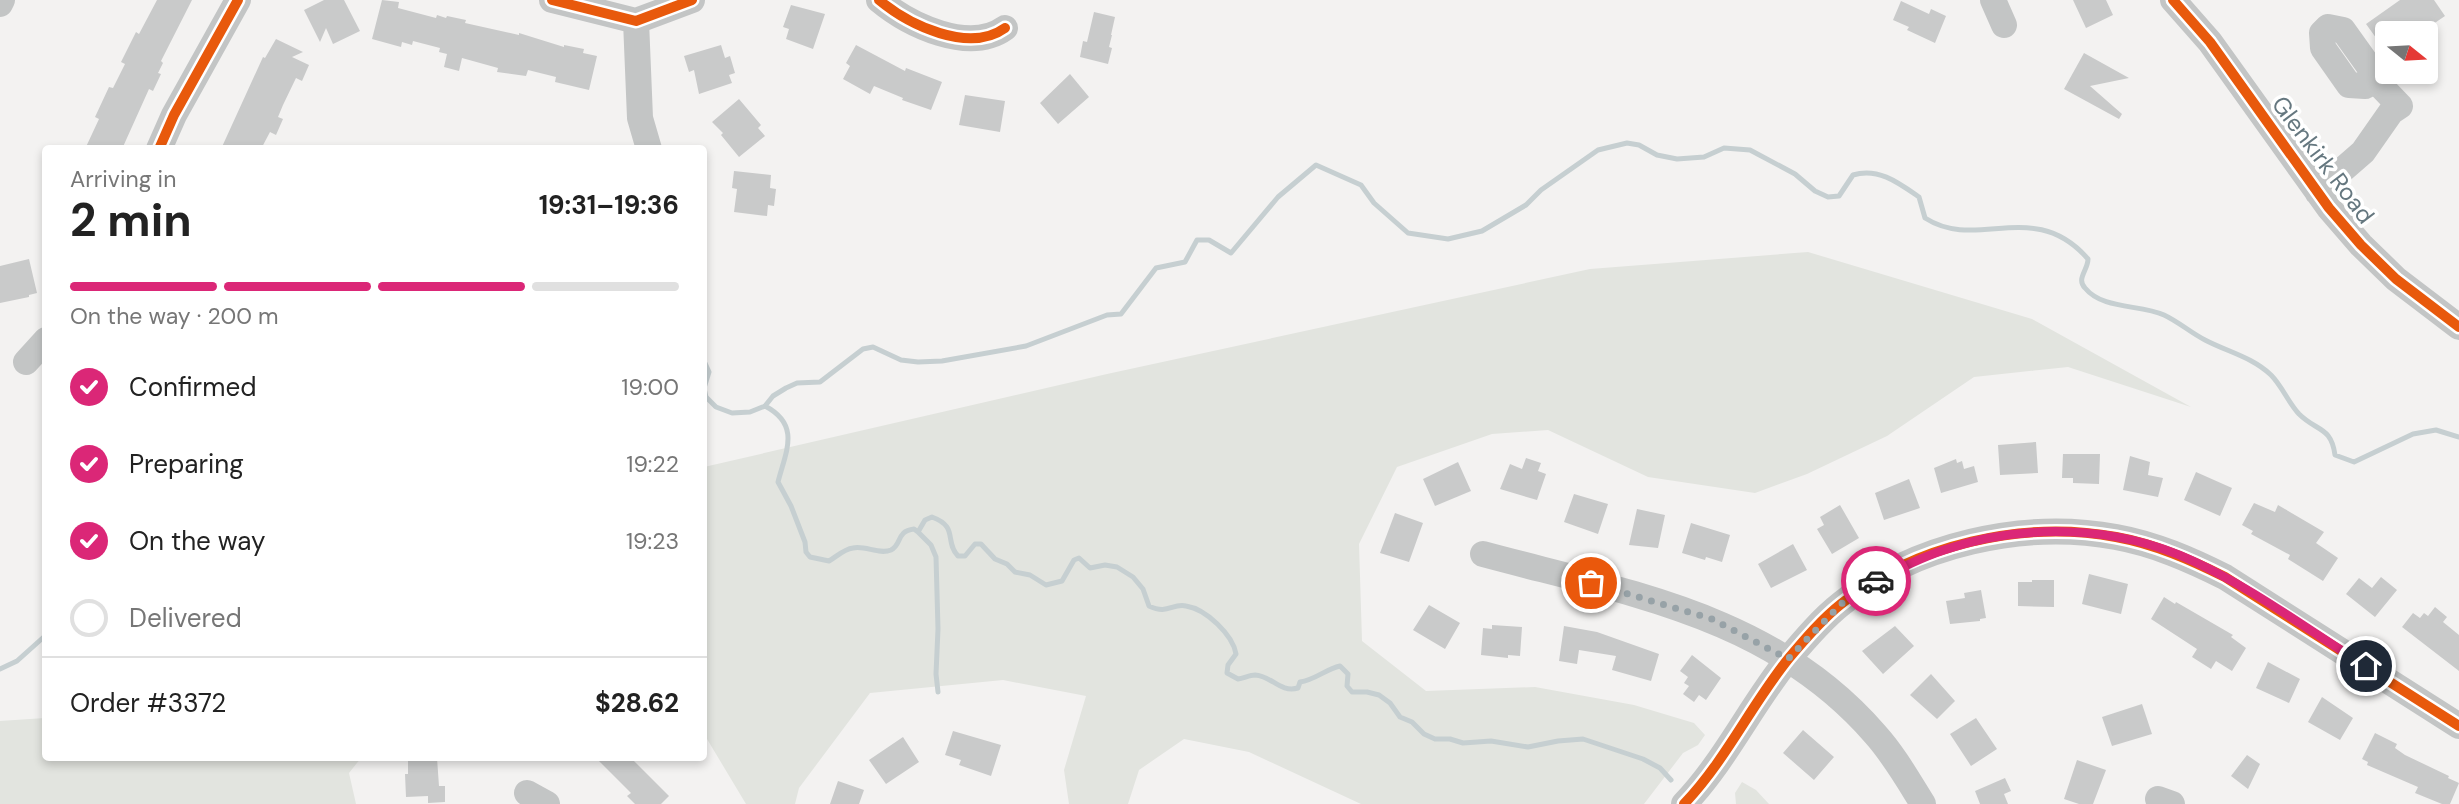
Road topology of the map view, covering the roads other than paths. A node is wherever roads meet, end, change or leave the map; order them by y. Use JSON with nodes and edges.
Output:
{"nodes":[{"id":1,"x":237,"y":0,"type":"edge"},
{"id":2,"x":552,"y":0,"type":"edge"},
{"id":3,"x":692,"y":0,"type":"edge"},
{"id":4,"x":879,"y":0,"type":"edge"},
{"id":5,"x":1993,"y":0,"type":"edge"},
{"id":6,"x":2173,"y":0,"type":"edge"},
{"id":7,"x":636,"y":21,"type":"junction"},
{"id":8,"x":2004,"y":25,"type":"dead end"},
{"id":9,"x":1005,"y":28,"type":"dead end"},
{"id":10,"x":2379,"y":84,"type":"edge"},
{"id":11,"x":161,"y":145,"type":"edge"},
{"id":12,"x":648,"y":145,"type":"edge"},
{"id":13,"x":2317,"y":192,"type":"junction"},
{"id":14,"x":2459,"y":327,"type":"edge"},
{"id":15,"x":42,"y":344,"type":"edge"},
{"id":16,"x":26,"y":362,"type":"dead end"},
{"id":17,"x":1483,"y":554,"type":"dead end"},
{"id":18,"x":1788,"y":659,"type":"junction"},
{"id":19,"x":2459,"y":726,"type":"edge"},
{"id":20,"x":1684,"y":804,"type":"edge"},
{"id":21,"x":1923,"y":804,"type":"edge"}],
"edges":[{"from":1,"to":11,"type":"street"},
{"from":2,"to":7,"type":"street"},
{"from":3,"to":7,"type":"street"},
{"from":4,"to":9,"type":"street"},
{"from":5,"to":8,"type":"street"},
{"from":6,"to":13,"type":"street","name":"Glenkirk Road"},
{"from":7,"to":12,"type":"street"},
{"from":10,"to":13,"type":"street"},
{"from":13,"to":14,"type":"street","name":"Glenkirk Road"},
{"from":15,"to":16,"type":"street"},
{"from":17,"to":18,"type":"street"},
{"from":18,"to":19,"type":"street"},
{"from":18,"to":20,"type":"street"},
{"from":18,"to":21,"type":"street"}]}
